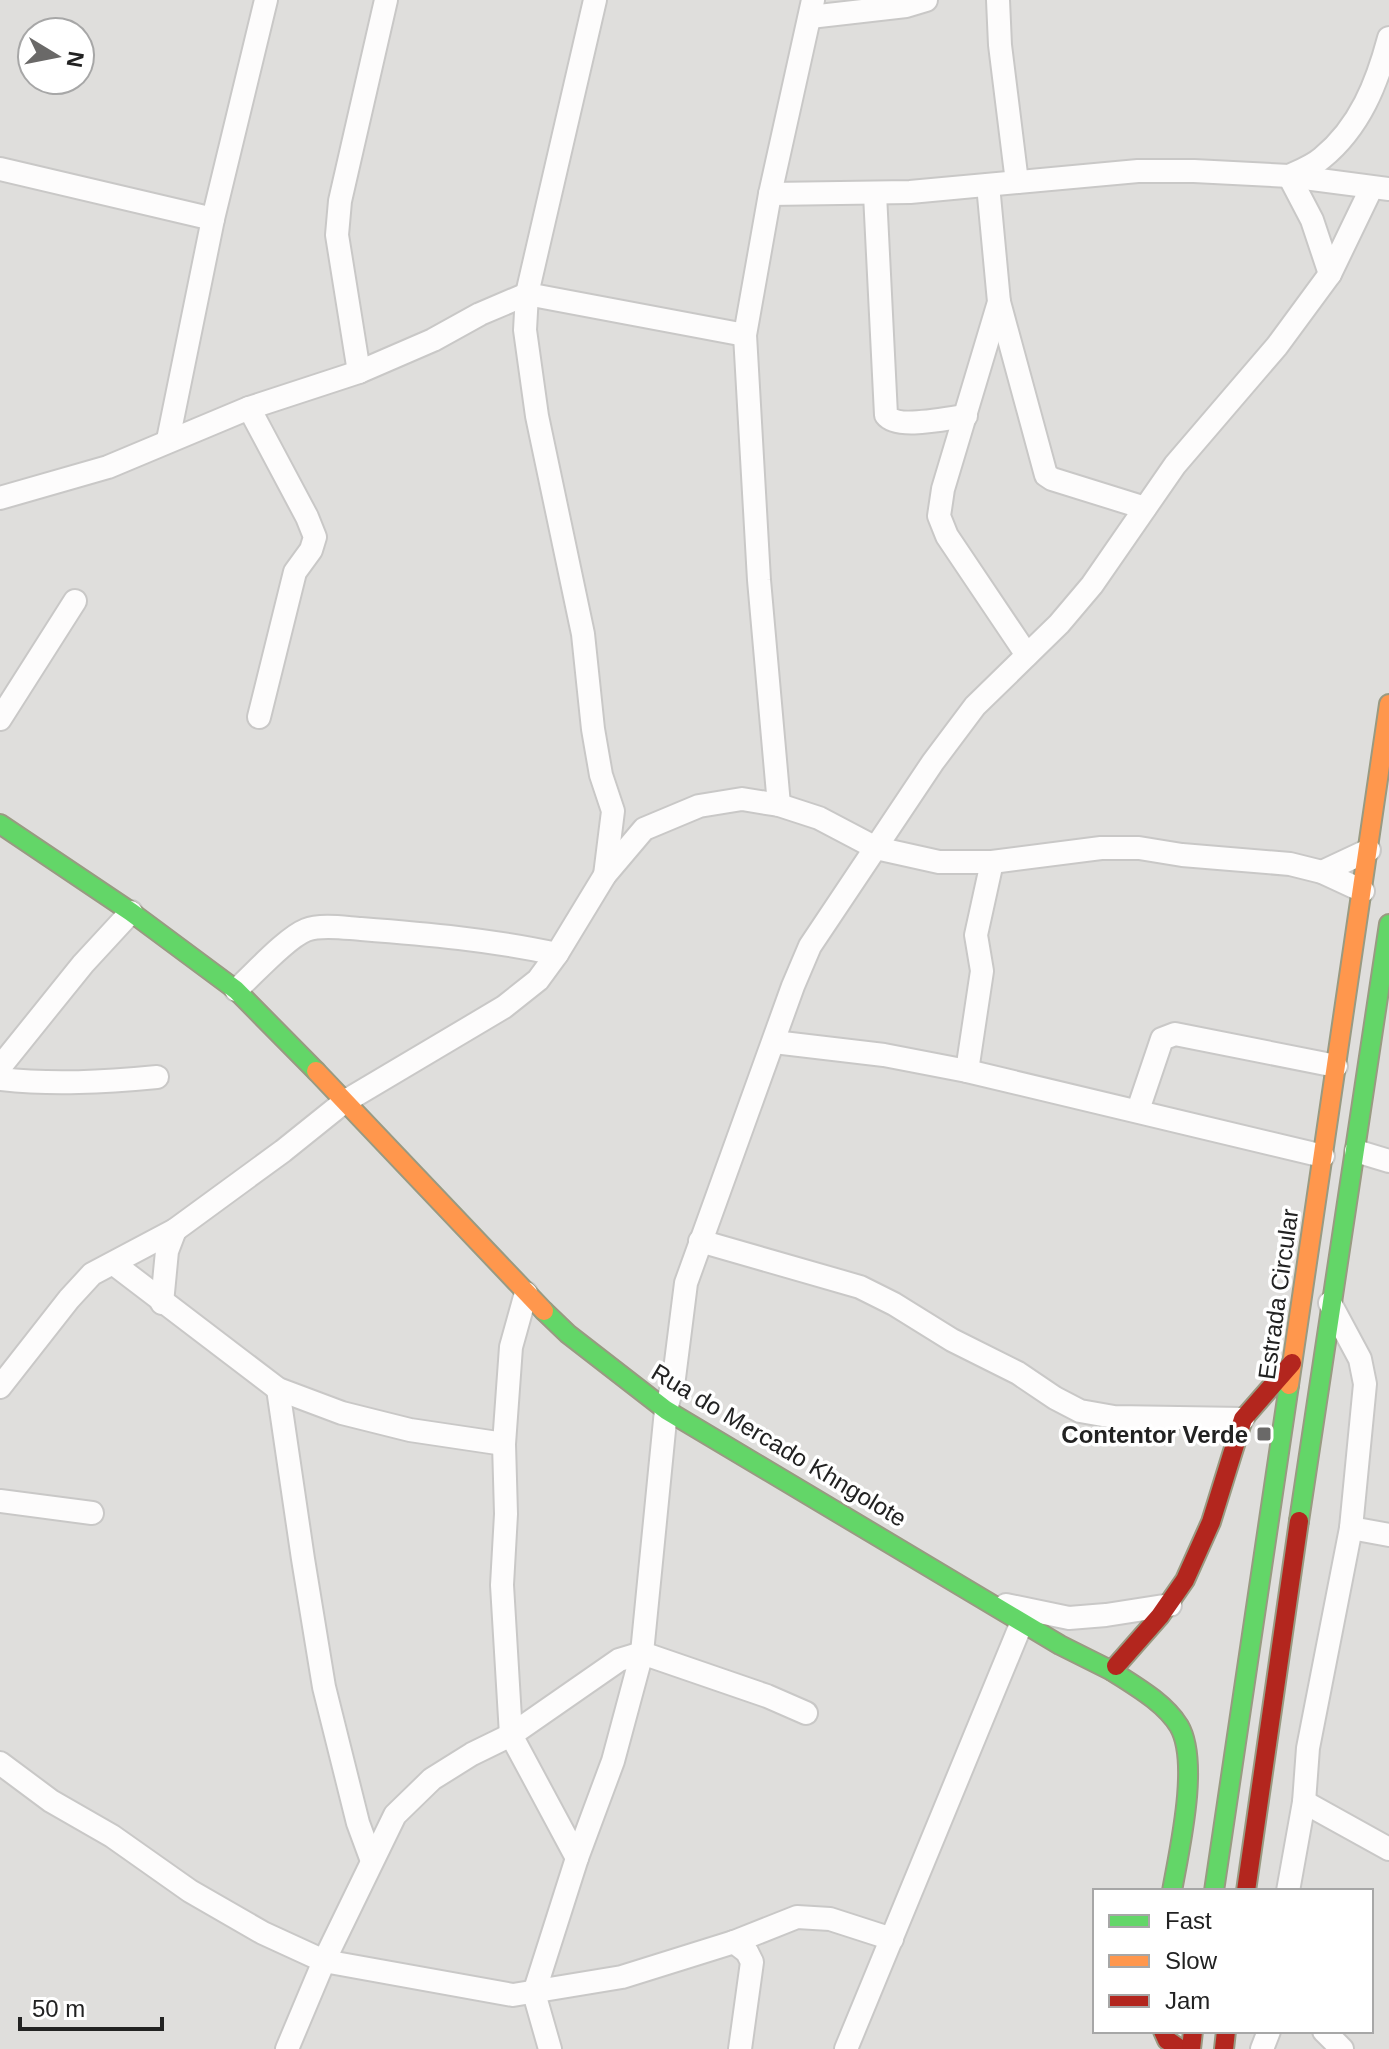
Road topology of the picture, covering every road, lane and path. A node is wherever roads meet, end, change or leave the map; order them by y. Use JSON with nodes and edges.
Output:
{"nodes":[{"id":1,"x":266,"y":0,"type":"edge"},
{"id":2,"x":386,"y":0,"type":"edge"},
{"id":3,"x":595,"y":0,"type":"edge"},
{"id":4,"x":926,"y":0,"type":"edge"},
{"id":5,"x":998,"y":0,"type":"edge"},
{"id":6,"x":811,"y":8,"type":"edge"},
{"id":7,"x":1389,"y":38,"type":"edge"},
{"id":8,"x":0,"y":169,"type":"edge"},
{"id":9,"x":1289,"y":176,"type":"junction"},
{"id":10,"x":1017,"y":182,"type":"junction"},
{"id":11,"x":988,"y":185,"type":"junction"},
{"id":12,"x":1380,"y":189,"type":"edge"},
{"id":13,"x":770,"y":194,"type":"junction"},
{"id":14,"x":875,"y":194,"type":"junction"},
{"id":15,"x":213,"y":219,"type":"junction"},
{"id":16,"x":1330,"y":274,"type":"junction"},
{"id":17,"x":527,"y":294,"type":"junction"},
{"id":18,"x":999,"y":302,"type":"junction"},
{"id":19,"x":745,"y":335,"type":"junction"},
{"id":20,"x":359,"y":372,"type":"junction"},
{"id":21,"x":249,"y":408,"type":"junction"},
{"id":22,"x":966,"y":416,"type":"junction"},
{"id":23,"x":168,"y":440,"type":"junction"},
{"id":24,"x":0,"y":498,"type":"edge"},
{"id":25,"x":1145,"y":508,"type":"junction"},
{"id":26,"x":75,"y":601,"type":"dead end"},
{"id":27,"x":1027,"y":655,"type":"junction"},
{"id":28,"x":1389,"y":704,"type":"edge"},
{"id":29,"x":259,"y":717,"type":"dead end"},
{"id":30,"x":0,"y":719,"type":"edge"},
{"id":31,"x":779,"y":805,"type":"junction"},
{"id":32,"x":613,"y":811,"type":"junction"},
{"id":33,"x":0,"y":824,"type":"edge"},
{"id":34,"x":644,"y":829,"type":"junction"},
{"id":35,"x":876,"y":848,"type":"junction"},
{"id":36,"x":1369,"y":850,"type":"junction"},
{"id":37,"x":992,"y":862,"type":"junction"},
{"id":38,"x":1322,"y":872,"type":"junction"},
{"id":39,"x":605,"y":875,"type":"junction"},
{"id":40,"x":1363,"y":891,"type":"junction"},
{"id":41,"x":131,"y":912,"type":"junction"},
{"id":42,"x":1389,"y":924,"type":"edge"},
{"id":43,"x":557,"y":954,"type":"junction"},
{"id":44,"x":236,"y":990,"type":"junction"},
{"id":45,"x":774,"y":1042,"type":"junction"},
{"id":46,"x":1336,"y":1066,"type":"junction"},
{"id":47,"x":0,"y":1067,"type":"edge"},
{"id":48,"x":967,"y":1071,"type":"junction"},
{"id":49,"x":157,"y":1077,"type":"dead end"},
{"id":50,"x":0,"y":1079,"type":"edge"},
{"id":51,"x":344,"y":1102,"type":"junction"},
{"id":52,"x":1138,"y":1110,"type":"junction"},
{"id":53,"x":1356,"y":1151,"type":"junction"},
{"id":54,"x":1323,"y":1156,"type":"junction"},
{"id":55,"x":1389,"y":1161,"type":"edge"},
{"id":56,"x":175,"y":1230,"type":"junction"},
{"id":57,"x":700,"y":1241,"type":"junction"},
{"id":58,"x":114,"y":1264,"type":"junction"},
{"id":59,"x":526,"y":1293,"type":"junction"},
{"id":60,"x":1330,"y":1302,"type":"junction"},
{"id":61,"x":162,"y":1303,"type":"junction"},
{"id":62,"x":1292,"y":1363,"type":"junction"},
{"id":63,"x":8,"y":1365,"type":"edge"},
{"id":64,"x":0,"y":1387,"type":"edge"},
{"id":65,"x":278,"y":1389,"type":"junction"},
{"id":66,"x":666,"y":1410,"type":"junction"},
{"id":67,"x":1243,"y":1419,"type":"junction"},
{"id":68,"x":504,"y":1444,"type":"junction"},
{"id":69,"x":0,"y":1501,"type":"edge"},
{"id":70,"x":92,"y":1513,"type":"dead end"},
{"id":71,"x":1351,"y":1528,"type":"junction"},
{"id":72,"x":1389,"y":1535,"type":"edge"},
{"id":73,"x":993,"y":1603,"type":"junction"},
{"id":74,"x":1170,"y":1605,"type":"junction"},
{"id":75,"x":1022,"y":1622,"type":"junction"},
{"id":76,"x":642,"y":1653,"type":"junction"},
{"id":77,"x":1112,"y":1671,"type":"junction"},
{"id":78,"x":806,"y":1713,"type":"dead end"},
{"id":79,"x":511,"y":1735,"type":"junction"},
{"id":80,"x":0,"y":1763,"type":"edge"},
{"id":81,"x":1304,"y":1802,"type":"junction"},
{"id":82,"x":1389,"y":1849,"type":"edge"},
{"id":83,"x":577,"y":1858,"type":"junction"},
{"id":84,"x":372,"y":1861,"type":"junction"},
{"id":85,"x":1172,"y":1889,"type":"edge"},
{"id":86,"x":1214,"y":1889,"type":"edge"},
{"id":87,"x":1246,"y":1889,"type":"edge"},
{"id":88,"x":1288,"y":1889,"type":"edge"},
{"id":89,"x":892,"y":1939,"type":"junction"},
{"id":90,"x":734,"y":1942,"type":"junction"},
{"id":91,"x":324,"y":1961,"type":"junction"},
{"id":92,"x":534,"y":1993,"type":"junction"},
{"id":93,"x":1164,"y":2033,"type":"edge"},
{"id":94,"x":1326,"y":2033,"type":"edge"},
{"id":95,"x":853,"y":2047,"type":"edge"},
{"id":96,"x":287,"y":2049,"type":"edge"},
{"id":97,"x":550,"y":2049,"type":"edge"},
{"id":98,"x":740,"y":2049,"type":"edge"},
{"id":99,"x":1180,"y":2049,"type":"edge"},
{"id":100,"x":1342,"y":2049,"type":"edge"}],
"edges":[{"from":1,"to":15,"type":"street"},
{"from":2,"to":20,"type":"street"},
{"from":3,"to":17,"type":"street"},
{"from":4,"to":6,"type":"street"},
{"from":5,"to":10,"type":"street"},
{"from":6,"to":13,"type":"street"},
{"from":7,"to":9,"type":"street"},
{"from":8,"to":15,"type":"street"},
{"from":9,"to":10,"type":"street"},
{"from":9,"to":12,"type":"street"},
{"from":9,"to":16,"type":"street"},
{"from":10,"to":11,"type":"street"},
{"from":11,"to":14,"type":"street"},
{"from":11,"to":18,"type":"street"},
{"from":12,"to":16,"type":"street"},
{"from":13,"to":14,"type":"street"},
{"from":13,"to":19,"type":"street"},
{"from":14,"to":22,"type":"street"},
{"from":15,"to":23,"type":"street"},
{"from":16,"to":25,"type":"street"},
{"from":17,"to":19,"type":"street"},
{"from":17,"to":20,"type":"street"},
{"from":17,"to":32,"type":"street"},
{"from":18,"to":22,"type":"street"},
{"from":18,"to":25,"type":"street"},
{"from":19,"to":31,"type":"street"},
{"from":20,"to":21,"type":"street"},
{"from":21,"to":23,"type":"street"},
{"from":21,"to":29,"type":"street"},
{"from":22,"to":27,"type":"street"},
{"from":23,"to":24,"type":"street"},
{"from":25,"to":27,"type":"street"},
{"from":26,"to":30,"type":"street"},
{"from":27,"to":35,"type":"street"},
{"from":28,"to":36,"type":"main road","name":"Estrada Circular"},
{"from":31,"to":34,"type":"street"},
{"from":31,"to":35,"type":"street"},
{"from":32,"to":34,"type":"street"},
{"from":32,"to":39,"type":"street"},
{"from":33,"to":41,"type":"main road","name":"Rua do Mercado Khngolote"},
{"from":34,"to":39,"type":"street"},
{"from":35,"to":37,"type":"street"},
{"from":35,"to":45,"type":"street"},
{"from":36,"to":38,"type":"street"},
{"from":36,"to":40,"type":"main road","name":"Estrada Circular"},
{"from":37,"to":38,"type":"street"},
{"from":37,"to":48,"type":"street"},
{"from":38,"to":40,"type":"street"},
{"from":39,"to":43,"type":"street"},
{"from":40,"to":46,"type":"main road","name":"Estrada Circular"},
{"from":41,"to":44,"type":"main road","name":"Rua do Mercado Khngolote"},
{"from":41,"to":47,"type":"street"},
{"from":42,"to":53,"type":"main road"},
{"from":43,"to":44,"type":"street"},
{"from":43,"to":51,"type":"street"},
{"from":44,"to":51,"type":"main road","name":"Rua do Mercado Khngolote"},
{"from":45,"to":48,"type":"street"},
{"from":45,"to":57,"type":"street"},
{"from":46,"to":52,"type":"street"},
{"from":46,"to":54,"type":"main road","name":"Estrada Circular"},
{"from":48,"to":52,"type":"street"},
{"from":49,"to":50,"type":"street"},
{"from":51,"to":56,"type":"street"},
{"from":51,"to":59,"type":"main road","name":"Rua do Mercado Khngolote"},
{"from":52,"to":54,"type":"street"},
{"from":53,"to":55,"type":"street"},
{"from":53,"to":60,"type":"main road"},
{"from":54,"to":62,"type":"main road","name":"Estrada Circular"},
{"from":56,"to":58,"type":"street"},
{"from":56,"to":61,"type":"street"},
{"from":57,"to":66,"type":"street"},
{"from":57,"to":67,"type":"street"},
{"from":58,"to":61,"type":"street"},
{"from":58,"to":63,"type":"street"},
{"from":59,"to":66,"type":"main road","name":"Rua do Mercado Khngolote"},
{"from":59,"to":68,"type":"street"},
{"from":60,"to":71,"type":"street"},
{"from":60,"to":87,"type":"main road"},
{"from":61,"to":65,"type":"street"},
{"from":62,"to":67,"type":"main road"},
{"from":62,"to":86,"type":"main road","name":"Estrada Circular"},
{"from":63,"to":64,"type":"street"},
{"from":65,"to":68,"type":"street"},
{"from":65,"to":84,"type":"street"},
{"from":66,"to":73,"type":"main road","name":"Rua do Mercado Khngolote"},
{"from":66,"to":76,"type":"street"},
{"from":67,"to":74,"type":"main road"},
{"from":68,"to":79,"type":"street"},
{"from":69,"to":70,"type":"street"},
{"from":71,"to":72,"type":"street"},
{"from":71,"to":81,"type":"street"},
{"from":73,"to":74,"type":"street"},
{"from":73,"to":75,"type":"main road","name":"Rua do Mercado Khngolote"},
{"from":74,"to":77,"type":"main road"},
{"from":75,"to":77,"type":"main road","name":"Rua do Mercado Khngolote"},
{"from":75,"to":89,"type":"street"},
{"from":76,"to":78,"type":"street"},
{"from":76,"to":79,"type":"street"},
{"from":76,"to":83,"type":"street"},
{"from":77,"to":85,"type":"main road","name":"Rua do Mercado Khngolote"},
{"from":79,"to":83,"type":"street"},
{"from":79,"to":84,"type":"street"},
{"from":80,"to":91,"type":"street"},
{"from":81,"to":82,"type":"street"},
{"from":81,"to":88,"type":"street"},
{"from":83,"to":92,"type":"street"},
{"from":84,"to":91,"type":"street"},
{"from":89,"to":90,"type":"street"},
{"from":89,"to":95,"type":"street"},
{"from":90,"to":92,"type":"street"},
{"from":90,"to":98,"type":"street"},
{"from":91,"to":92,"type":"street"},
{"from":91,"to":96,"type":"street"},
{"from":92,"to":97,"type":"street"},
{"from":93,"to":99,"type":"main road"},
{"from":94,"to":100,"type":"street"}]}
